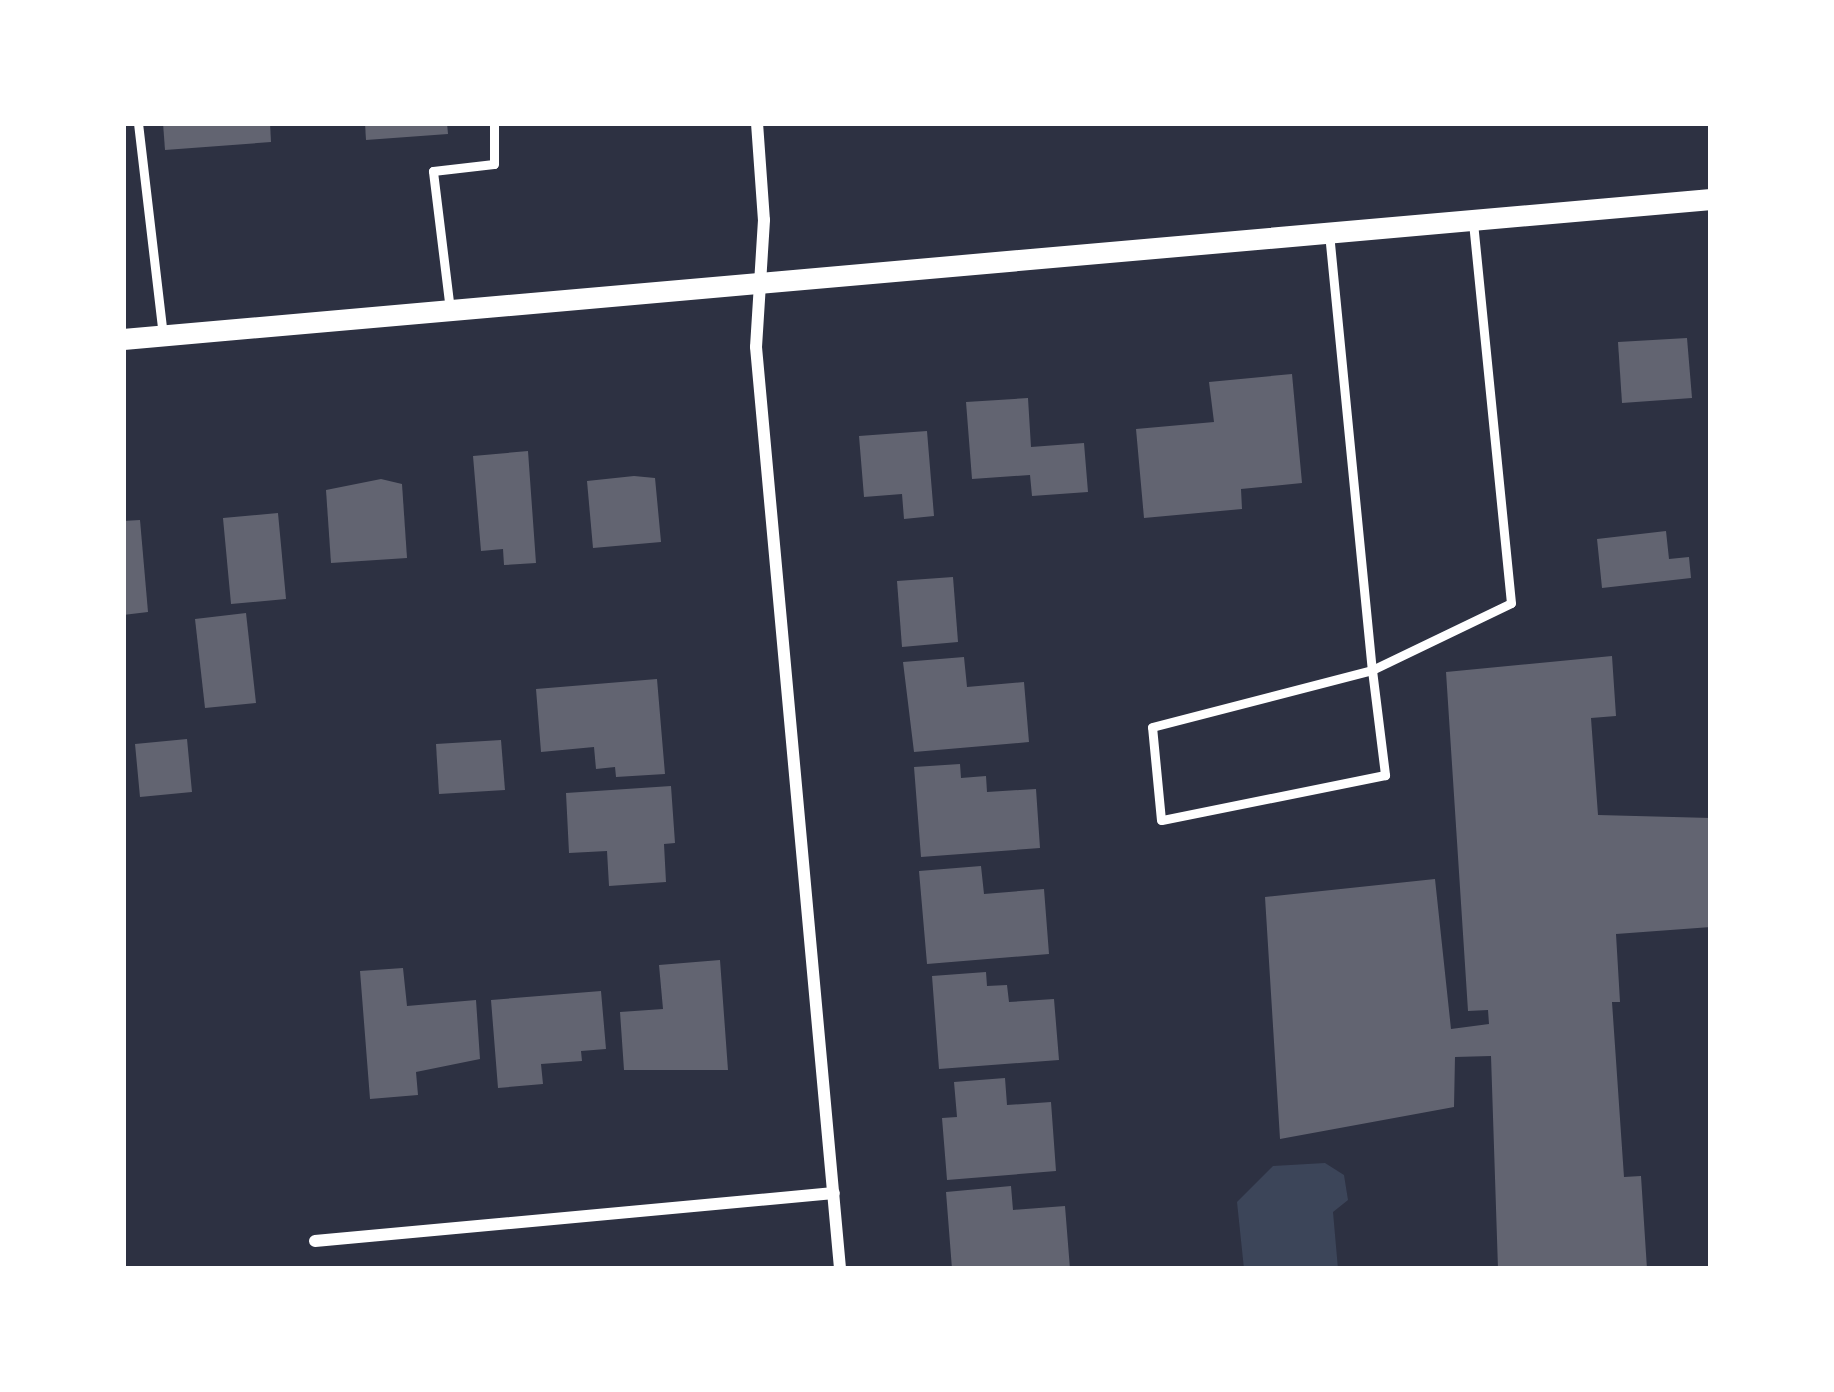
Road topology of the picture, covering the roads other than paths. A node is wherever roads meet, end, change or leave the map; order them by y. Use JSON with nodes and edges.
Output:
{"nodes":[{"id":1,"x":138,"y":123,"type":"edge"},
{"id":2,"x":494,"y":123,"type":"edge"},
{"id":3,"x":757,"y":123,"type":"edge"},
{"id":4,"x":1711,"y":199,"type":"edge"},
{"id":5,"x":1473,"y":220,"type":"junction"},
{"id":6,"x":1329,"y":233,"type":"junction"},
{"id":7,"x":759,"y":284,"type":"junction"},
{"id":8,"x":450,"y":310,"type":"junction"},
{"id":9,"x":163,"y":336,"type":"junction"},
{"id":10,"x":123,"y":339,"type":"edge"},
{"id":11,"x":1372,"y":670,"type":"junction"},
{"id":12,"x":834,"y":1193,"type":"junction"},
{"id":13,"x":315,"y":1241,"type":"dead end"},
{"id":14,"x":840,"y":1269,"type":"edge"}],
"edges":[{"from":1,"to":9,"type":"lane"},
{"from":2,"to":8,"type":"lane"},
{"from":3,"to":7,"type":"street"},
{"from":4,"to":5,"type":"street"},
{"from":5,"to":6,"type":"street"},
{"from":5,"to":11,"type":"lane"},
{"from":6,"to":7,"type":"street"},
{"from":6,"to":11,"type":"lane"},
{"from":7,"to":8,"type":"street"},
{"from":7,"to":12,"type":"street"},
{"from":8,"to":9,"type":"street"},
{"from":9,"to":10,"type":"street"},
{"from":11,"to":11,"type":"lane"},
{"from":12,"to":13,"type":"street"},
{"from":12,"to":14,"type":"street"}]}
